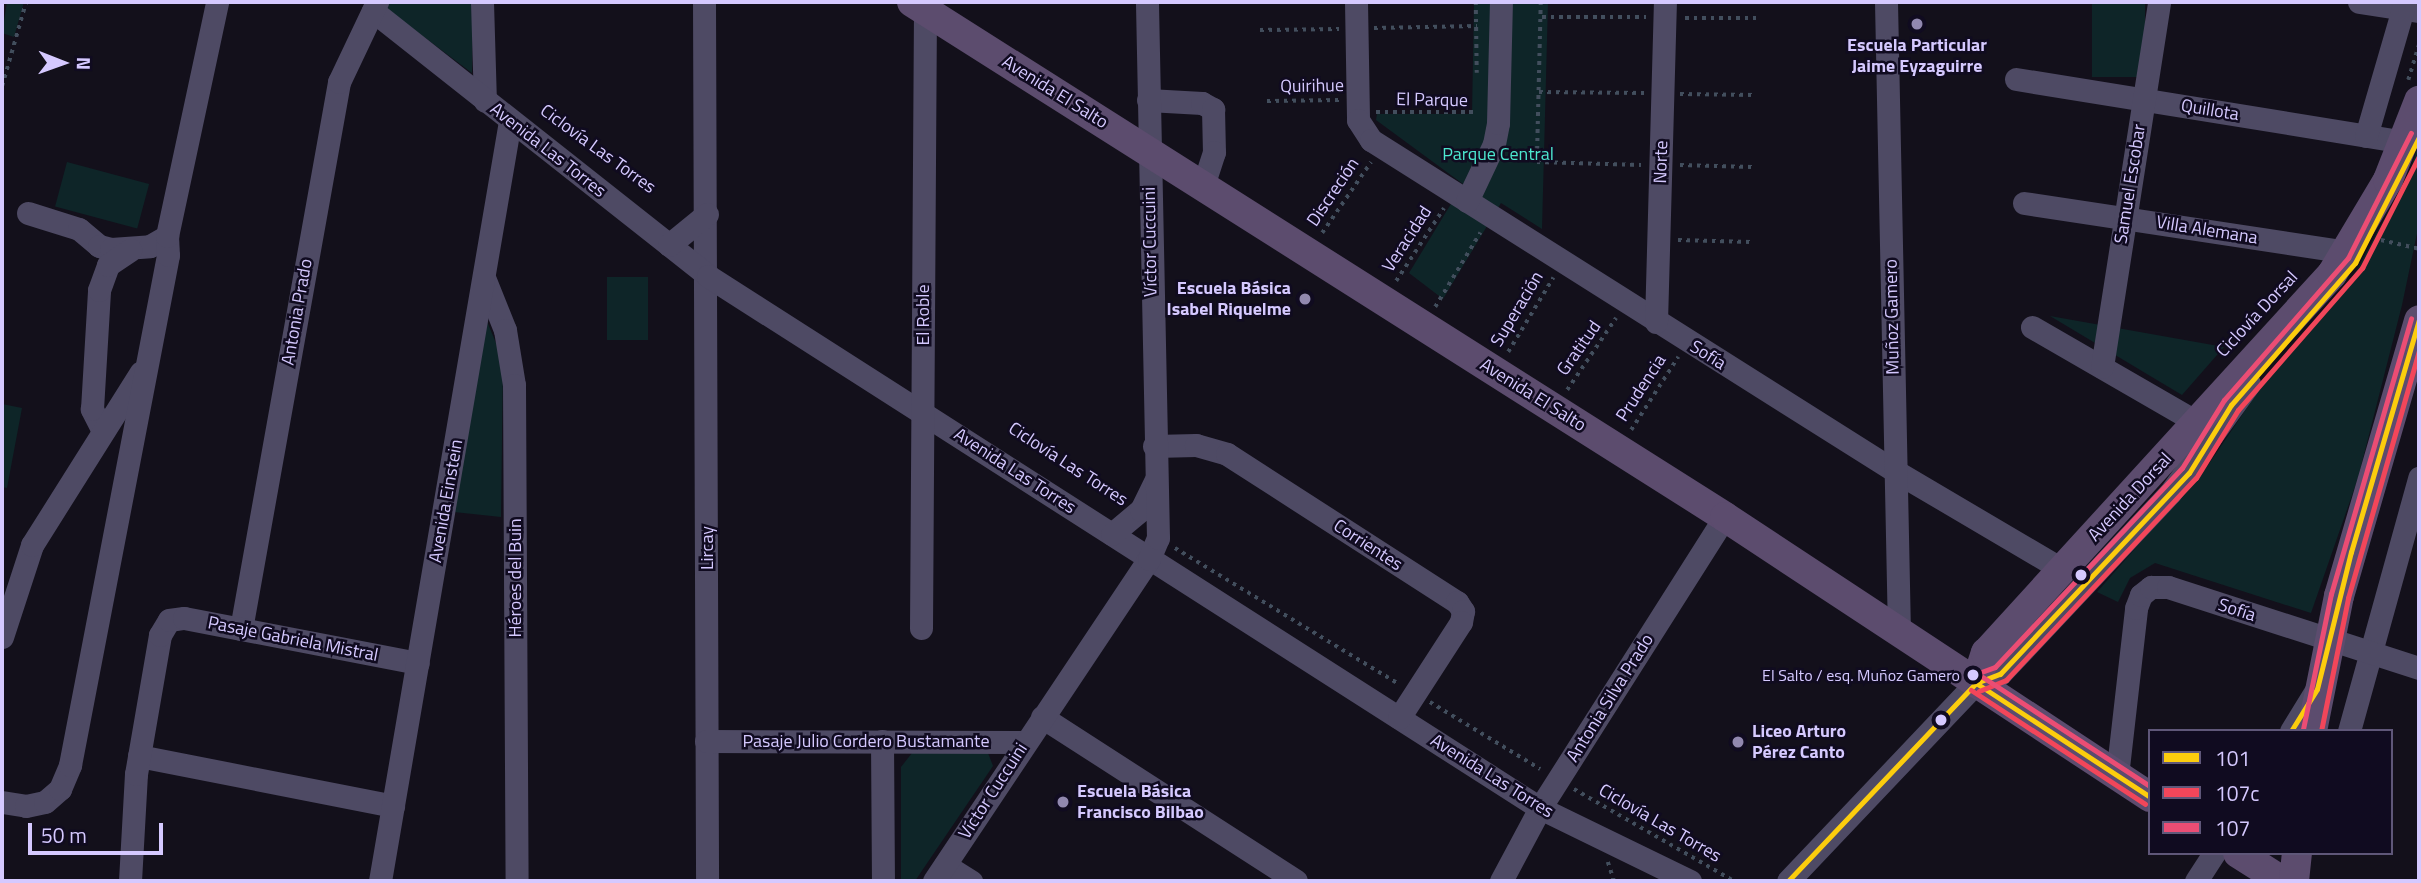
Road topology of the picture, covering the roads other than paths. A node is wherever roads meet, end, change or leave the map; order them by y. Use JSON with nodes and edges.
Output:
{"nodes":[{"id":1,"x":217,"y":2,"type":"edge"},
{"id":2,"x":482,"y":2,"type":"edge"},
{"id":3,"x":704,"y":2,"type":"edge"},
{"id":4,"x":1147,"y":2,"type":"edge"},
{"id":5,"x":1356,"y":2,"type":"edge"},
{"id":6,"x":1501,"y":2,"type":"edge"},
{"id":7,"x":1665,"y":2,"type":"edge"},
{"id":8,"x":1886,"y":2,"type":"edge"},
{"id":9,"x":2159,"y":2,"type":"edge"},
{"id":10,"x":2359,"y":2,"type":"edge"},
{"id":11,"x":921,"y":5,"type":"edge"},
{"id":12,"x":375,"y":6,"type":"edge"},
{"id":13,"x":2409,"y":7,"type":"edge"},
{"id":14,"x":2016,"y":79,"type":"dead end"},
{"id":15,"x":2412,"y":96,"type":"edge"},
{"id":16,"x":2144,"y":99,"type":"junction"},
{"id":17,"x":1148,"y":100,"type":"junction"},
{"id":18,"x":485,"y":101,"type":"junction"},
{"id":19,"x":510,"y":121,"type":"junction"},
{"id":20,"x":2366,"y":136,"type":"junction"},
{"id":21,"x":2412,"y":140,"type":"edge"},
{"id":22,"x":1149,"y":150,"type":"junction"},
{"id":23,"x":1203,"y":186,"type":"junction"},
{"id":24,"x":1460,"y":197,"type":"junction"},
{"id":25,"x":2024,"y":203,"type":"dead end"},
{"id":26,"x":28,"y":213,"type":"dead end"},
{"id":27,"x":707,"y":214,"type":"junction"},
{"id":28,"x":2125,"y":218,"type":"junction"},
{"id":29,"x":167,"y":236,"type":"junction"},
{"id":30,"x":668,"y":244,"type":"junction"},
{"id":31,"x":130,"y":250,"type":"junction"},
{"id":32,"x":2348,"y":252,"type":"junction"},
{"id":33,"x":708,"y":276,"type":"junction"},
{"id":34,"x":485,"y":278,"type":"junction"},
{"id":35,"x":2419,"y":320,"type":"edge"},
{"id":36,"x":1656,"y":322,"type":"junction"},
{"id":37,"x":2032,"y":327,"type":"dead end"},
{"id":38,"x":149,"y":360,"type":"junction"},
{"id":39,"x":2102,"y":367,"type":"junction"},
{"id":40,"x":922,"y":410,"type":"junction"},
{"id":41,"x":2198,"y":423,"type":"junction"},
{"id":42,"x":103,"y":431,"type":"junction"},
{"id":43,"x":1154,"y":446,"type":"junction"},
{"id":44,"x":1895,"y":471,"type":"junction"},
{"id":45,"x":2419,"y":478,"type":"edge"},
{"id":46,"x":1155,"y":481,"type":"junction"},
{"id":47,"x":1725,"y":517,"type":"junction"},
{"id":48,"x":1112,"y":534,"type":"junction"},
{"id":49,"x":1154,"y":548,"type":"junction"},
{"id":50,"x":2063,"y":570,"type":"junction"},
{"id":51,"x":921,"y":628,"type":"dead end"},
{"id":52,"x":241,"y":629,"type":"junction"},
{"id":53,"x":1899,"y":632,"type":"junction"},
{"id":54,"x":2,"y":637,"type":"edge"},
{"id":55,"x":2328,"y":640,"type":"junction"},
{"id":56,"x":2371,"y":653,"type":"junction"},
{"id":57,"x":418,"y":663,"type":"junction"},
{"id":58,"x":2419,"y":668,"type":"edge"},
{"id":59,"x":1976,"y":683,"type":"junction"},
{"id":60,"x":2317,"y":689,"type":"junction"},
{"id":61,"x":1042,"y":717,"type":"junction"},
{"id":62,"x":1399,"y":718,"type":"junction"},
{"id":63,"x":2292,"y":729,"type":"edge"},
{"id":64,"x":2312,"y":729,"type":"edge"},
{"id":65,"x":2350,"y":729,"type":"edge"},
{"id":66,"x":706,"y":741,"type":"junction"},
{"id":67,"x":882,"y":741,"type":"junction"},
{"id":68,"x":1025,"y":742,"type":"junction"},
{"id":69,"x":139,"y":756,"type":"junction"},
{"id":70,"x":2117,"y":776,"type":"junction"},
{"id":71,"x":2148,"y":796,"type":"edge"},
{"id":72,"x":2,"y":802,"type":"edge"},
{"id":73,"x":393,"y":806,"type":"junction"},
{"id":74,"x":1540,"y":808,"type":"junction"},
{"id":75,"x":2213,"y":855,"type":"edge"},
{"id":76,"x":2241,"y":855,"type":"edge"},
{"id":77,"x":2297,"y":855,"type":"edge"},
{"id":78,"x":939,"y":873,"type":"edge"},
{"id":79,"x":130,"y":881,"type":"edge"},
{"id":80,"x":380,"y":881,"type":"edge"},
{"id":81,"x":517,"y":881,"type":"edge"},
{"id":82,"x":707,"y":881,"type":"edge"},
{"id":83,"x":883,"y":881,"type":"edge"},
{"id":84,"x":971,"y":881,"type":"edge"},
{"id":85,"x":1296,"y":881,"type":"edge"},
{"id":86,"x":1501,"y":881,"type":"edge"},
{"id":87,"x":1690,"y":881,"type":"edge"},
{"id":88,"x":1788,"y":881,"type":"edge"},
{"id":89,"x":2196,"y":881,"type":"edge"},
{"id":90,"x":2282,"y":881,"type":"edge"},
{"id":91,"x":2294,"y":881,"type":"edge"}],
"edges":[{"from":1,"to":29,"type":"street"},
{"from":2,"to":18,"type":"street"},
{"from":3,"to":27,"type":"street","name":"Lircay"},
{"from":4,"to":17,"type":"street","name":"Víctor Cuccuini"},
{"from":5,"to":24,"type":"street","name":"Sofía"},
{"from":6,"to":24,"type":"street"},
{"from":7,"to":36,"type":"street","name":"Norte"},
{"from":8,"to":44,"type":"street","name":"Muñoz Gamero"},
{"from":9,"to":16,"type":"street","name":"Samuel Escobar"},
{"from":10,"to":13,"type":"street"},
{"from":11,"to":22,"type":"main road","name":"Avenida El Salto"},
{"from":11,"to":40,"type":"street","name":"El Roble"},
{"from":12,"to":18,"type":"street","name":"Avenida Las Torres"},
{"from":12,"to":52,"type":"street","name":"Antonia Prado"},
{"from":13,"to":20,"type":"street"},
{"from":14,"to":16,"type":"street","name":"Quillota"},
{"from":15,"to":21,"type":"main road","name":"Avenida Dorsal"},
{"from":16,"to":20,"type":"street","name":"Quillota"},
{"from":16,"to":28,"type":"street","name":"Samuel Escobar"},
{"from":17,"to":22,"type":"street","name":"Víctor Cuccuini"},
{"from":17,"to":23,"type":"street"},
{"from":18,"to":19,"type":"street","name":"Avenida Las Torres"},
{"from":19,"to":30,"type":"street","name":"Avenida Las Torres"},
{"from":19,"to":34,"type":"street","name":"Avenida Einstein"},
{"from":20,"to":21,"type":"street","name":"Quillota"},
{"from":21,"to":32,"type":"main road","name":"Avenida Dorsal"},
{"from":21,"to":59,"type":"street"},
{"from":22,"to":23,"type":"main road","name":"Avenida El Salto"},
{"from":22,"to":43,"type":"street","name":"Víctor Cuccuini"},
{"from":23,"to":47,"type":"main road","name":"Avenida El Salto"},
{"from":24,"to":36,"type":"street","name":"Sofía"},
{"from":25,"to":28,"type":"street","name":"Villa Alemana"},
{"from":26,"to":31,"type":"street"},
{"from":27,"to":30,"type":"street"},
{"from":27,"to":33,"type":"street","name":"Lircay"},
{"from":28,"to":32,"type":"street","name":"Villa Alemana"},
{"from":28,"to":39,"type":"street","name":"Samuel Escobar"},
{"from":29,"to":31,"type":"street"},
{"from":29,"to":38,"type":"street"},
{"from":30,"to":33,"type":"street","name":"Avenida Las Torres"},
{"from":31,"to":42,"type":"street"},
{"from":32,"to":41,"type":"main road","name":"Avenida Dorsal"},
{"from":33,"to":40,"type":"street","name":"Avenida Las Torres"},
{"from":33,"to":66,"type":"street","name":"Lircay"},
{"from":34,"to":57,"type":"street","name":"Avenida Einstein"},
{"from":34,"to":81,"type":"street","name":"Héroes del Buin"},
{"from":35,"to":55,"type":"main road"},
{"from":36,"to":44,"type":"street","name":"Sofía"},
{"from":37,"to":39,"type":"street"},
{"from":38,"to":42,"type":"street"},
{"from":38,"to":72,"type":"street"},
{"from":39,"to":41,"type":"street"},
{"from":40,"to":48,"type":"street","name":"Avenida Las Torres"},
{"from":40,"to":51,"type":"street","name":"El Roble"},
{"from":41,"to":50,"type":"main road","name":"Avenida Dorsal"},
{"from":42,"to":54,"type":"street"},
{"from":43,"to":46,"type":"street","name":"Víctor Cuccuini"},
{"from":43,"to":62,"type":"street","name":"Corrientes"},
{"from":44,"to":50,"type":"street","name":"Sofía"},
{"from":44,"to":53,"type":"street","name":"Muñoz Gamero"},
{"from":45,"to":56,"type":"street"},
{"from":46,"to":48,"type":"street"},
{"from":46,"to":49,"type":"street","name":"Víctor Cuccuini"},
{"from":47,"to":53,"type":"main road","name":"Avenida El Salto"},
{"from":47,"to":74,"type":"street","name":"Antonia Silva Prado"},
{"from":48,"to":49,"type":"street","name":"Avenida Las Torres"},
{"from":49,"to":61,"type":"street","name":"Víctor Cuccuini"},
{"from":49,"to":62,"type":"street","name":"Avenida Las Torres"},
{"from":50,"to":59,"type":"main road","name":"Avenida Dorsal"},
{"from":52,"to":57,"type":"street","name":"Pasaje Gabriela Mistral"},
{"from":52,"to":69,"type":"street","name":"Pasaje Gabriela Mistral"},
{"from":53,"to":59,"type":"main road","name":"Avenida El Salto"},
{"from":55,"to":56,"type":"street","name":"Sofía"},
{"from":55,"to":60,"type":"main road"},
{"from":55,"to":70,"type":"street","name":"Sofía"},
{"from":56,"to":58,"type":"street","name":"Sofía"},
{"from":56,"to":65,"type":"street"},
{"from":57,"to":73,"type":"street","name":"Avenida Einstein"},
{"from":59,"to":70,"type":"main road","name":"Avenida El Salto"},
{"from":59,"to":88,"type":"street"},
{"from":60,"to":63,"type":"street"},
{"from":60,"to":64,"type":"main road"},
{"from":61,"to":68,"type":"street","name":"Víctor Cuccuini"},
{"from":61,"to":85,"type":"street"},
{"from":62,"to":74,"type":"street","name":"Avenida Las Torres"},
{"from":66,"to":67,"type":"street","name":"Pasaje Julio Cordero Bustamante"},
{"from":66,"to":82,"type":"street","name":"Lircay"},
{"from":67,"to":68,"type":"street","name":"Pasaje Julio Cordero Bustamante"},
{"from":67,"to":83,"type":"street"},
{"from":68,"to":78,"type":"street","name":"Víctor Cuccuini"},
{"from":69,"to":73,"type":"street"},
{"from":69,"to":79,"type":"street"},
{"from":70,"to":71,"type":"main road","name":"Avenida El Salto"},
{"from":73,"to":80,"type":"street","name":"Avenida Einstein"},
{"from":74,"to":86,"type":"street","name":"Antonia Silva Prado"},
{"from":74,"to":87,"type":"street","name":"Avenida Las Torres"},
{"from":75,"to":89,"type":"street"},
{"from":76,"to":90,"type":"main road"},
{"from":77,"to":91,"type":"main road"},
{"from":78,"to":84,"type":"street"}]}
